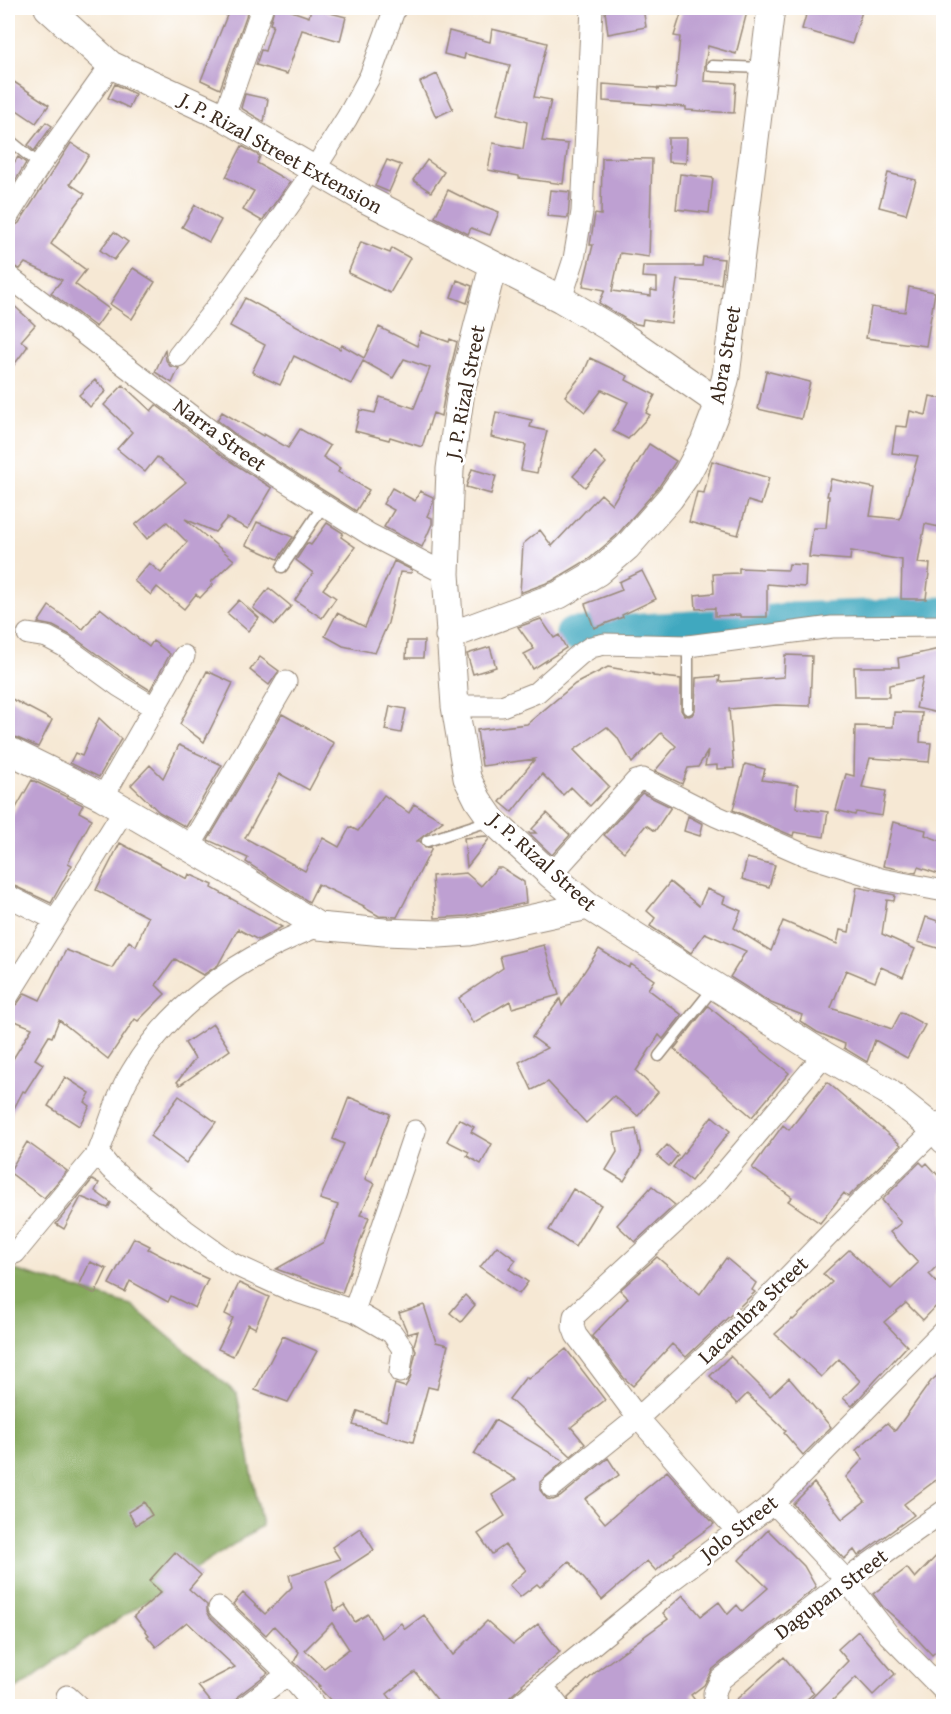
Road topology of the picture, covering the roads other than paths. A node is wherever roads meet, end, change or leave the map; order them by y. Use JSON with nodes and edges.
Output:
{"nodes":[{"id":1,"x":48,"y":8,"type":"edge"},
{"id":2,"x":262,"y":8,"type":"edge"},
{"id":3,"x":395,"y":8,"type":"edge"},
{"id":4,"x":592,"y":8,"type":"edge"},
{"id":5,"x":771,"y":8,"type":"edge"},
{"id":6,"x":111,"y":64,"type":"junction"},
{"id":7,"x":712,"y":66,"type":"dead end"},
{"id":8,"x":763,"y":68,"type":"junction"},
{"id":9,"x":224,"y":117,"type":"junction"},
{"id":10,"x":8,"y":138,"type":"edge"},
{"id":11,"x":40,"y":165,"type":"junction"},
{"id":12,"x":314,"y":170,"type":"junction"},
{"id":13,"x":8,"y":216,"type":"edge"},
{"id":14,"x":493,"y":266,"type":"junction"},
{"id":15,"x":8,"y":276,"type":"edge"},
{"id":16,"x":561,"y":299,"type":"junction"},
{"id":17,"x":178,"y":356,"type":"dead end"},
{"id":18,"x":719,"y":404,"type":"junction"},
{"id":19,"x":323,"y":506,"type":"junction"},
{"id":20,"x":282,"y":567,"type":"dead end"},
{"id":21,"x":446,"y":574,"type":"junction"},
{"id":22,"x":944,"y":626,"type":"edge"},
{"id":23,"x":28,"y":634,"type":"dead end"},
{"id":24,"x":449,"y":636,"type":"junction"},
{"id":25,"x":688,"y":646,"type":"junction"},
{"id":26,"x":184,"y":656,"type":"dead end"},
{"id":27,"x":286,"y":682,"type":"dead end"},
{"id":28,"x":455,"y":706,"type":"junction"},
{"id":29,"x":155,"y":708,"type":"junction"},
{"id":30,"x":688,"y":709,"type":"dead end"},
{"id":31,"x":8,"y":750,"type":"edge"},
{"id":32,"x":113,"y":804,"type":"junction"},
{"id":33,"x":492,"y":820,"type":"junction"},
{"id":34,"x":427,"y":841,"type":"dead end"},
{"id":35,"x":189,"y":848,"type":"junction"},
{"id":36,"x":551,"y":875,"type":"junction"},
{"id":37,"x":944,"y":889,"type":"edge"},
{"id":38,"x":8,"y":896,"type":"edge"},
{"id":39,"x":588,"y":906,"type":"junction"},
{"id":40,"x":54,"y":919,"type":"junction"},
{"id":41,"x":318,"y":926,"type":"junction"},
{"id":42,"x":715,"y":986,"type":"junction"},
{"id":43,"x":8,"y":996,"type":"edge"},
{"id":44,"x":824,"y":1055,"type":"junction"},
{"id":45,"x":658,"y":1056,"type":"dead end"},
{"id":46,"x":941,"y":1130,"type":"edge"},
{"id":47,"x":415,"y":1131,"type":"dead end"},
{"id":48,"x":98,"y":1153,"type":"junction"},
{"id":49,"x":15,"y":1252,"type":"dead end"},
{"id":50,"x":354,"y":1311,"type":"junction"},
{"id":51,"x":944,"y":1330,"type":"edge"},
{"id":52,"x":400,"y":1372,"type":"dead end"},
{"id":53,"x":638,"y":1418,"type":"junction"},
{"id":54,"x":552,"y":1486,"type":"dead end"},
{"id":55,"x":774,"y":1503,"type":"junction"},
{"id":56,"x":944,"y":1511,"type":"edge"},
{"id":57,"x":737,"y":1531,"type":"junction"},
{"id":58,"x":846,"y":1581,"type":"junction"},
{"id":59,"x":219,"y":1608,"type":"dead end"},
{"id":60,"x":288,"y":1674,"type":"junction"},
{"id":61,"x":543,"y":1687,"type":"junction"},
{"id":62,"x":944,"y":1691,"type":"edge"},
{"id":63,"x":246,"y":1707,"type":"edge"},
{"id":64,"x":315,"y":1707,"type":"edge"},
{"id":65,"x":518,"y":1707,"type":"edge"},
{"id":66,"x":558,"y":1707,"type":"edge"},
{"id":67,"x":715,"y":1707,"type":"edge"}],
"edges":[{"from":1,"to":6,"type":"street","name":"J. P. Rizal Street Extension"},
{"from":2,"to":9,"type":"street"},
{"from":3,"to":12,"type":"street"},
{"from":4,"to":16,"type":"street"},
{"from":5,"to":8,"type":"street","name":"Abra Street"},
{"from":6,"to":9,"type":"street","name":"J. P. Rizal Street Extension"},
{"from":6,"to":11,"type":"street"},
{"from":7,"to":8,"type":"lane"},
{"from":8,"to":18,"type":"street","name":"Abra Street"},
{"from":9,"to":12,"type":"street","name":"J. P. Rizal Street Extension"},
{"from":10,"to":11,"type":"lane"},
{"from":11,"to":13,"type":"street"},
{"from":12,"to":14,"type":"street","name":"J. P. Rizal Street Extension"},
{"from":12,"to":17,"type":"street"},
{"from":14,"to":16,"type":"street","name":"J. P. Rizal Street Extension"},
{"from":14,"to":21,"type":"street","name":"J. P. Rizal Street"},
{"from":15,"to":19,"type":"street","name":"Narra Street"},
{"from":16,"to":18,"type":"street","name":"J. P. Rizal Street Extension"},
{"from":18,"to":24,"type":"street","name":"Abra Street"},
{"from":19,"to":20,"type":"lane"},
{"from":19,"to":21,"type":"street","name":"Narra Street"},
{"from":21,"to":24,"type":"street","name":"J. P. Rizal Street"},
{"from":22,"to":25,"type":"street"},
{"from":23,"to":29,"type":"street"},
{"from":24,"to":28,"type":"street","name":"J. P. Rizal Street"},
{"from":25,"to":28,"type":"street"},
{"from":25,"to":30,"type":"lane"},
{"from":26,"to":29,"type":"street"},
{"from":27,"to":35,"type":"street"},
{"from":28,"to":33,"type":"street","name":"J. P. Rizal Street"},
{"from":29,"to":32,"type":"street"},
{"from":31,"to":32,"type":"street"},
{"from":32,"to":35,"type":"street"},
{"from":32,"to":40,"type":"street"},
{"from":33,"to":34,"type":"lane"},
{"from":33,"to":36,"type":"street","name":"J. P. Rizal Street"},
{"from":35,"to":41,"type":"street"},
{"from":36,"to":37,"type":"street"},
{"from":36,"to":39,"type":"street","name":"J. P. Rizal Street"},
{"from":38,"to":40,"type":"street"},
{"from":39,"to":41,"type":"street"},
{"from":39,"to":42,"type":"street","name":"J. P. Rizal Street"},
{"from":40,"to":43,"type":"street"},
{"from":41,"to":48,"type":"street"},
{"from":42,"to":44,"type":"street","name":"J. P. Rizal Street"},
{"from":42,"to":45,"type":"lane"},
{"from":44,"to":46,"type":"street","name":"J. P. Rizal Street"},
{"from":44,"to":53,"type":"street"},
{"from":46,"to":53,"type":"street","name":"Lacambra Street"},
{"from":47,"to":50,"type":"street"},
{"from":48,"to":49,"type":"street"},
{"from":48,"to":50,"type":"street"},
{"from":50,"to":52,"type":"street"},
{"from":51,"to":55,"type":"street","name":"Jolo Street"},
{"from":53,"to":54,"type":"street","name":"Lacambra Street"},
{"from":53,"to":57,"type":"street"},
{"from":55,"to":57,"type":"street","name":"Jolo Street"},
{"from":55,"to":58,"type":"street"},
{"from":56,"to":58,"type":"street","name":"Dagupan Street"},
{"from":57,"to":61,"type":"street","name":"Jolo Street"},
{"from":58,"to":62,"type":"street"},
{"from":58,"to":67,"type":"street","name":"Dagupan Street"},
{"from":59,"to":60,"type":"street"},
{"from":60,"to":63,"type":"street"},
{"from":60,"to":64,"type":"street"},
{"from":61,"to":65,"type":"street","name":"Jolo Street"},
{"from":61,"to":66,"type":"street"}]}
